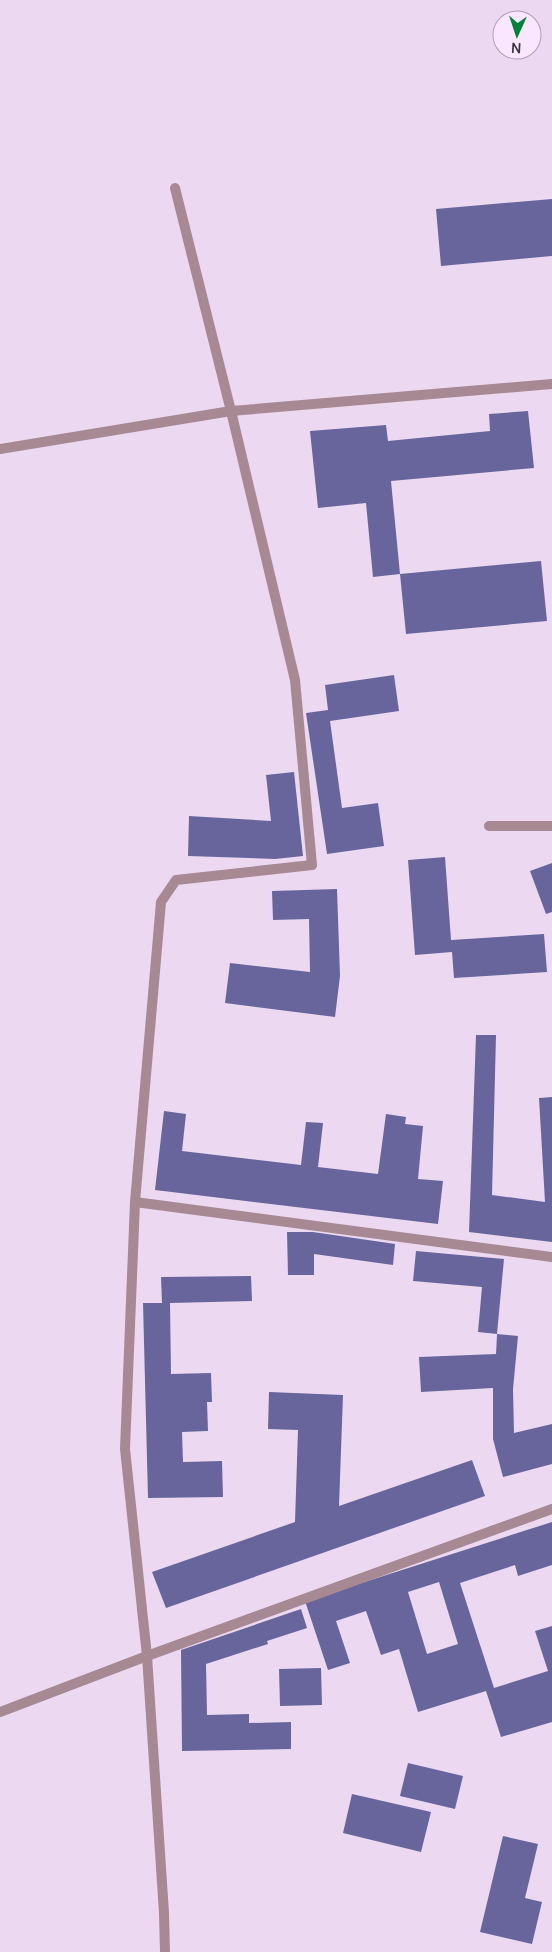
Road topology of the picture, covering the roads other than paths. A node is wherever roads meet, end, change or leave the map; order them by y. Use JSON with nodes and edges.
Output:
{"nodes":[{"id":1,"x":175,"y":188,"type":"dead end"},
{"id":2,"x":552,"y":384,"type":"edge"},
{"id":3,"x":231,"y":411,"type":"junction"},
{"id":4,"x":0,"y":449,"type":"edge"},
{"id":5,"x":489,"y":826,"type":"dead end"},
{"id":6,"x":552,"y":826,"type":"edge"},
{"id":7,"x":134,"y":1202,"type":"junction"},
{"id":8,"x":552,"y":1256,"type":"edge"},
{"id":9,"x":552,"y":1509,"type":"edge"},
{"id":10,"x":147,"y":1656,"type":"junction"},
{"id":11,"x":0,"y":1712,"type":"edge"},
{"id":12,"x":165,"y":1952,"type":"edge"}],
"edges":[{"from":1,"to":3,"type":"street"},
{"from":2,"to":3,"type":"street"},
{"from":3,"to":4,"type":"street"},
{"from":3,"to":7,"type":"street"},
{"from":5,"to":6,"type":"street"},
{"from":7,"to":8,"type":"street"},
{"from":7,"to":10,"type":"street"},
{"from":9,"to":10,"type":"street"},
{"from":10,"to":11,"type":"street"},
{"from":10,"to":12,"type":"street"}]}
